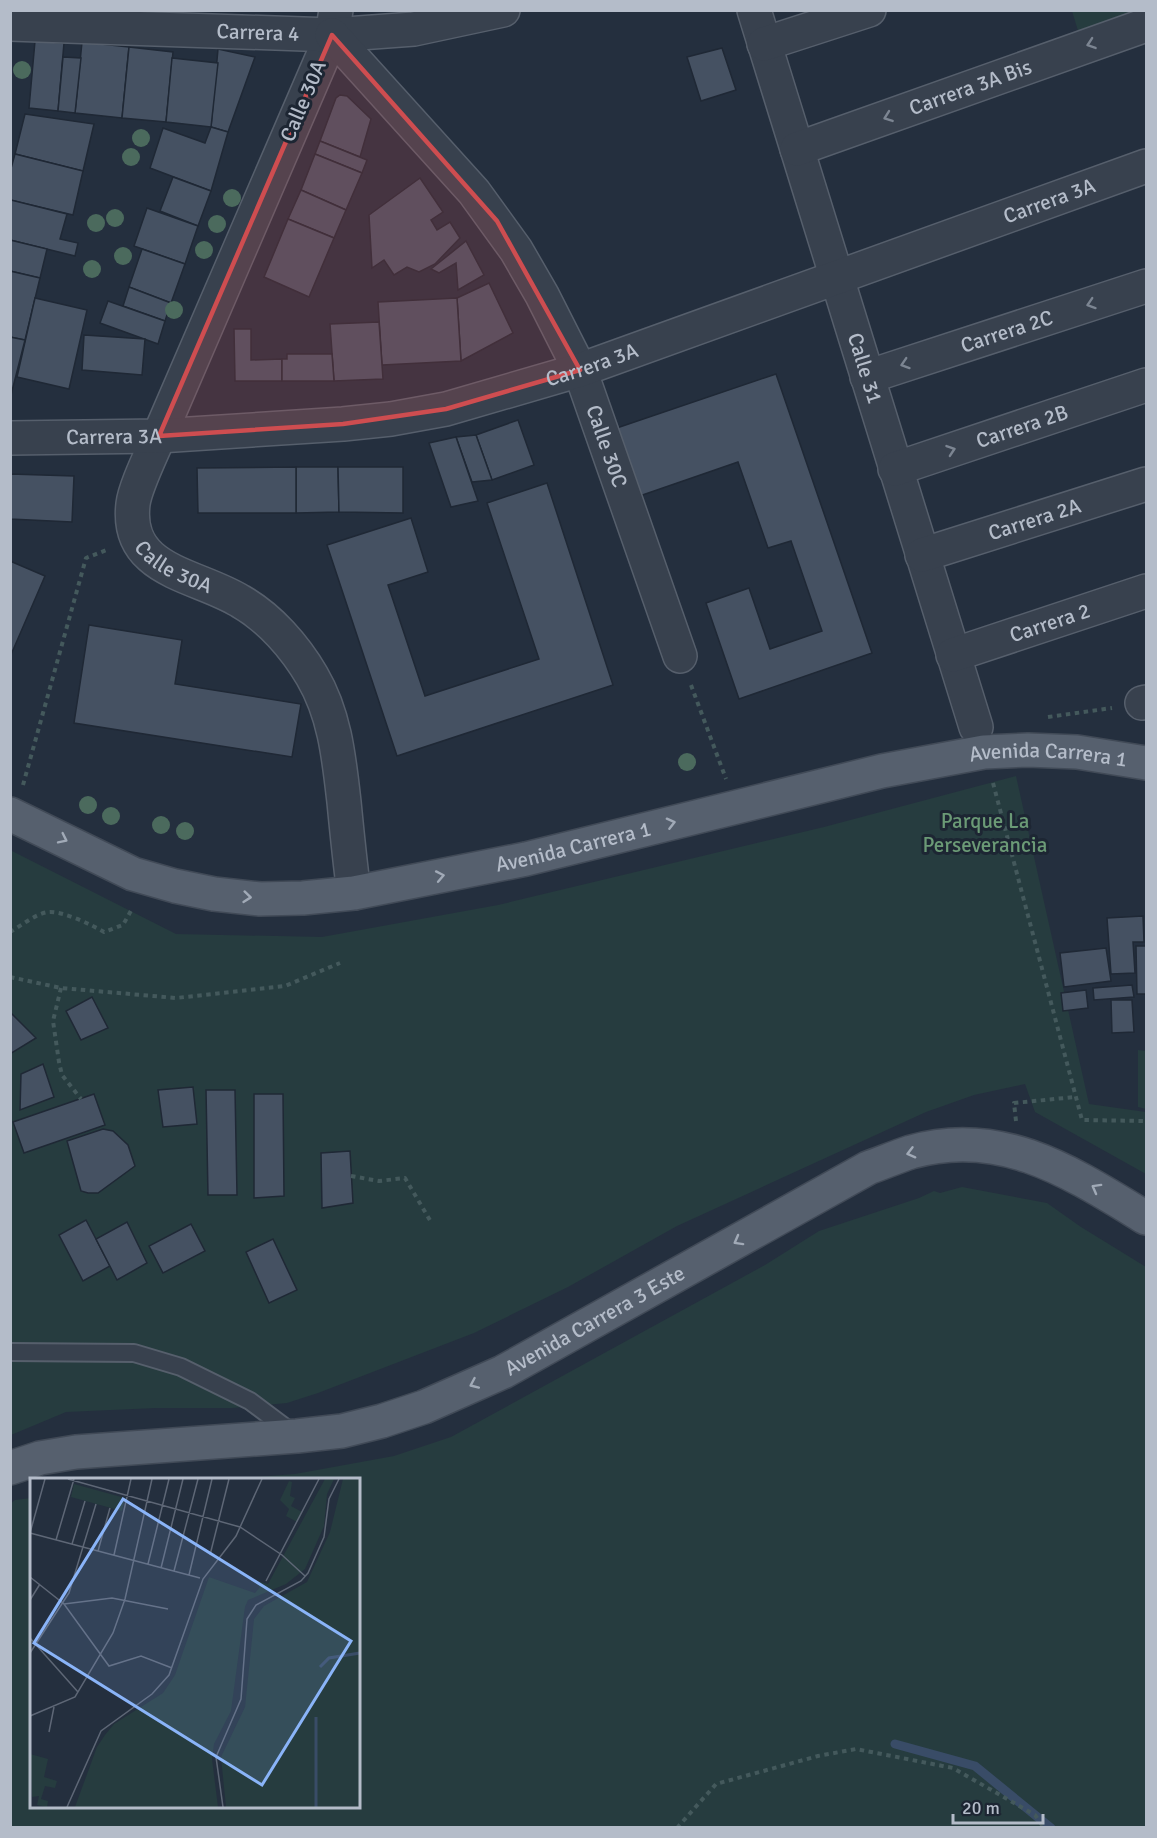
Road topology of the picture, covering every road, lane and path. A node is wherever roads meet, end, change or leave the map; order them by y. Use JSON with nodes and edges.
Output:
{"nodes":[{"id":1,"x":503,"y":10,"type":"edge"},
{"id":2,"x":754,"y":10,"type":"edge"},
{"id":3,"x":869,"y":10,"type":"edge"},
{"id":4,"x":334,"y":23,"type":"edge"},
{"id":5,"x":10,"y":24,"type":"edge"},
{"id":6,"x":1146,"y":25,"type":"edge"},
{"id":7,"x":764,"y":44,"type":"junction"},
{"id":8,"x":797,"y":149,"type":"junction"},
{"id":9,"x":1146,"y":166,"type":"edge"},
{"id":10,"x":836,"y":278,"type":"junction"},
{"id":11,"x":1146,"y":286,"type":"edge"},
{"id":12,"x":580,"y":370,"type":"junction"},
{"id":13,"x":867,"y":377,"type":"junction"},
{"id":14,"x":1146,"y":385,"type":"edge"},
{"id":15,"x":159,"y":436,"type":"junction"},
{"id":16,"x":10,"y":438,"type":"edge"},
{"id":17,"x":895,"y":469,"type":"junction"},
{"id":18,"x":1146,"y":484,"type":"edge"},
{"id":19,"x":136,"y":538,"type":"junction"},
{"id":20,"x":922,"y":555,"type":"junction"},
{"id":21,"x":1146,"y":591,"type":"edge"},
{"id":22,"x":953,"y":655,"type":"junction"},
{"id":23,"x":680,"y":656,"type":"joint"},
{"id":24,"x":976,"y":727,"type":"dead end"},
{"id":25,"x":1146,"y":763,"type":"edge"},
{"id":26,"x":991,"y":779,"type":"dead end"},
{"id":27,"x":726,"y":780,"type":"dead end"},
{"id":28,"x":19,"y":812,"type":"edge"},
{"id":29,"x":354,"y":893,"type":"junction"},
{"id":30,"x":131,"y":911,"type":"dead end"},
{"id":31,"x":10,"y":932,"type":"edge"},
{"id":32,"x":340,"y":963,"type":"dead end"},
{"id":33,"x":10,"y":977,"type":"edge"},
{"id":34,"x":61,"y":988,"type":"junction"},
{"id":35,"x":1076,"y":1097,"type":"junction"},
{"id":36,"x":81,"y":1099,"type":"dead end"},
{"id":37,"x":1146,"y":1121,"type":"edge"},
{"id":38,"x":1019,"y":1151,"type":"junction"},
{"id":39,"x":351,"y":1176,"type":"dead end"},
{"id":40,"x":1146,"y":1218,"type":"edge"},
{"id":41,"x":431,"y":1222,"type":"dead end"},
{"id":42,"x":10,"y":1352,"type":"edge"},
{"id":43,"x":297,"y":1436,"type":"junction"},
{"id":44,"x":10,"y":1468,"type":"edge"},
{"id":45,"x":677,"y":1827,"type":"edge"},
{"id":46,"x":1044,"y":1827,"type":"edge"}],
"edges":[{"from":1,"to":4,"type":"street","name":"Carrera 4"},
{"from":2,"to":7,"type":"street","name":"Calle 31"},
{"from":3,"to":7,"type":"street"},
{"from":4,"to":5,"type":"street","name":"Carrera 4"},
{"from":4,"to":12,"type":"street","name":"Calle 30C"},
{"from":4,"to":15,"type":"street","name":"Calle 30A"},
{"from":6,"to":8,"type":"street","name":"Carrera 3A Bis","one_way":true},
{"from":7,"to":8,"type":"street","name":"Calle 31"},
{"from":8,"to":10,"type":"street","name":"Calle 31"},
{"from":9,"to":10,"type":"street","name":"Carrera 3A"},
{"from":10,"to":12,"type":"street","name":"Carrera 3A"},
{"from":10,"to":13,"type":"street","name":"Calle 31"},
{"from":11,"to":13,"type":"street","name":"Carrera 2C","one_way":true},
{"from":12,"to":15,"type":"street","name":"Carrera 3A"},
{"from":12,"to":23,"type":"street","name":"Calle 30C"},
{"from":13,"to":17,"type":"street","name":"Calle 31"},
{"from":17,"to":14,"type":"street","name":"Carrera 2B","one_way":true},
{"from":15,"to":16,"type":"street","name":"Carrera 3A"},
{"from":15,"to":19,"type":"street","name":"Calle 30A"},
{"from":17,"to":20,"type":"street","name":"Calle 31"},
{"from":18,"to":20,"type":"street","name":"Carrera 2A"},
{"from":19,"to":28,"type":"path"},
{"from":19,"to":29,"type":"street","name":"Calle 30A"},
{"from":20,"to":22,"type":"street","name":"Calle 31"},
{"from":21,"to":22,"type":"street","name":"Carrera 2"},
{"from":22,"to":24,"type":"street","name":"Calle 31"},
{"from":23,"to":27,"type":"path"},
{"from":29,"to":25,"type":"main road","name":"Avenida Carrera 1","one_way":true},
{"from":26,"to":35,"type":"path"},
{"from":28,"to":29,"type":"main road","name":"Avenida Carrera 1","one_way":true},
{"from":30,"to":31,"type":"path"},
{"from":32,"to":34,"type":"path"},
{"from":33,"to":34,"type":"path"},
{"from":34,"to":36,"type":"path"},
{"from":35,"to":37,"type":"path"},
{"from":35,"to":38,"type":"path"},
{"from":40,"to":38,"type":"main road","name":"Avenida Carrera 3 Este","one_way":true},
{"from":38,"to":43,"type":"main road","name":"Avenida Carrera 3 Este","one_way":true},
{"from":39,"to":41,"type":"path"},
{"from":42,"to":43,"type":"lane"},
{"from":43,"to":44,"type":"main road","name":"Avenida Carrera 3 Este"},
{"from":45,"to":46,"type":"path"}]}
